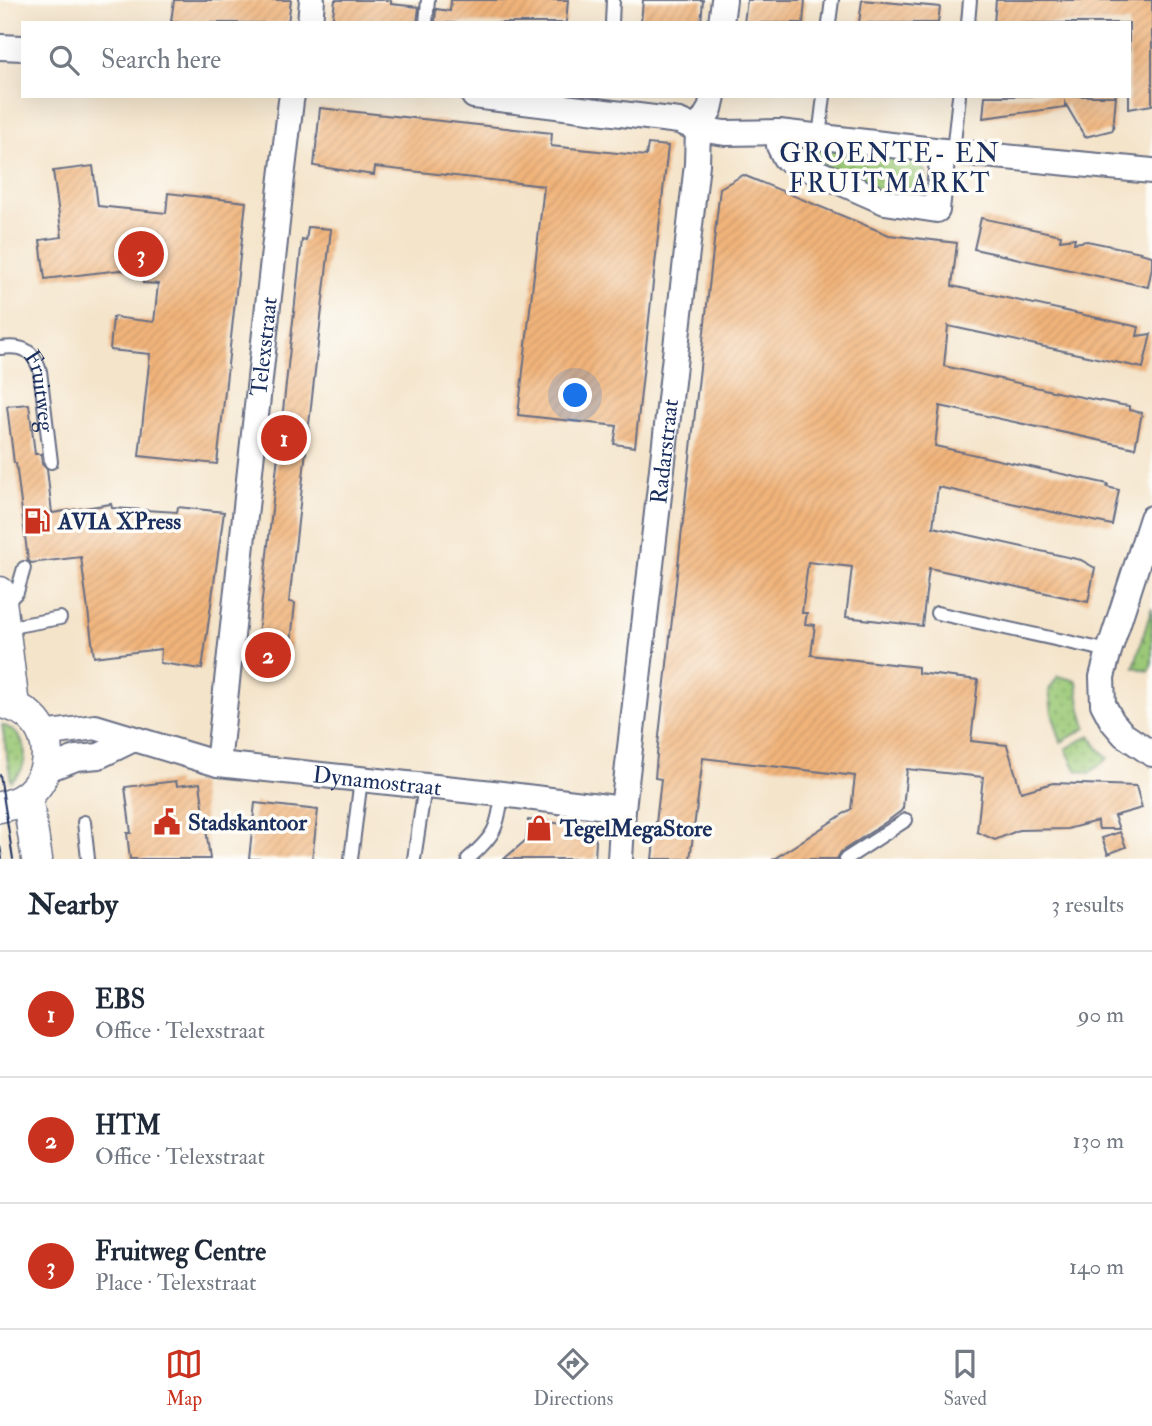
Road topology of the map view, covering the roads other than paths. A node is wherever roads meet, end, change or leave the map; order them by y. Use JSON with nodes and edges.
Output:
{"nodes":[{"id":1,"x":313,"y":0,"type":"edge"},
{"id":2,"x":428,"y":0,"type":"edge"},
{"id":3,"x":613,"y":0,"type":"edge"},
{"id":4,"x":724,"y":0,"type":"edge"},
{"id":5,"x":832,"y":0,"type":"edge"},
{"id":6,"x":970,"y":0,"type":"edge"},
{"id":7,"x":310,"y":21,"type":"edge"},
{"id":8,"x":425,"y":21,"type":"edge"},
{"id":9,"x":612,"y":21,"type":"edge"},
{"id":10,"x":722,"y":21,"type":"edge"},
{"id":11,"x":829,"y":21,"type":"edge"},
{"id":12,"x":968,"y":21,"type":"edge"},
{"id":13,"x":0,"y":47,"type":"edge"},
{"id":14,"x":21,"y":48,"type":"edge"},
{"id":15,"x":291,"y":98,"type":"edge"},
{"id":16,"x":507,"y":98,"type":"edge"},
{"id":17,"x":713,"y":98,"type":"edge"},
{"id":18,"x":824,"y":98,"type":"edge"},
{"id":19,"x":960,"y":98,"type":"edge"},
{"id":20,"x":606,"y":104,"type":"edge"},
{"id":21,"x":698,"y":129,"type":"junction"},
{"id":22,"x":779,"y":132,"type":"junction"},
{"id":23,"x":819,"y":137,"type":"junction"},
{"id":24,"x":948,"y":151,"type":"junction"},
{"id":25,"x":1152,"y":171,"type":"edge"},
{"id":26,"x":0,"y":348,"type":"edge"},
{"id":27,"x":51,"y":462,"type":"dead end"},
{"id":28,"x":1152,"y":518,"type":"edge"},
{"id":29,"x":24,"y":568,"type":"dead end"},
{"id":30,"x":2,"y":609,"type":"edge"},
{"id":31,"x":937,"y":613,"type":"dead end"},
{"id":32,"x":60,"y":618,"type":"dead end"},
{"id":33,"x":1109,"y":651,"type":"junction"},
{"id":34,"x":7,"y":704,"type":"edge"},
{"id":35,"x":43,"y":734,"type":"junction"},
{"id":36,"x":134,"y":739,"type":"junction"},
{"id":37,"x":1152,"y":754,"type":"edge"},
{"id":38,"x":218,"y":764,"type":"junction"},
{"id":39,"x":45,"y":770,"type":"junction"},
{"id":40,"x":361,"y":779,"type":"junction"},
{"id":41,"x":425,"y":786,"type":"junction"},
{"id":42,"x":502,"y":794,"type":"junction"},
{"id":43,"x":27,"y":796,"type":"junction"},
{"id":44,"x":0,"y":807,"type":"edge"},
{"id":45,"x":623,"y":809,"type":"junction"},
{"id":46,"x":906,"y":820,"type":"dead end"},
{"id":47,"x":83,"y":822,"type":"dead end"},
{"id":48,"x":37,"y":859,"type":"edge"},
{"id":49,"x":88,"y":859,"type":"edge"},
{"id":50,"x":351,"y":859,"type":"edge"},
{"id":51,"x":414,"y":859,"type":"edge"},
{"id":52,"x":468,"y":859,"type":"edge"},
{"id":53,"x":620,"y":859,"type":"edge"},
{"id":54,"x":846,"y":859,"type":"edge"}],
"edges":[{"from":1,"to":7,"type":"street"},
{"from":2,"to":8,"type":"lane"},
{"from":3,"to":9,"type":"lane"},
{"from":4,"to":10,"type":"street"},
{"from":5,"to":11,"type":"lane"},
{"from":6,"to":12,"type":"lane"},
{"from":13,"to":14,"type":"street"},
{"from":15,"to":38,"type":"street","name":"Telexstraat"},
{"from":16,"to":20,"type":"street"},
{"from":17,"to":21,"type":"street","name":"Radarstraat"},
{"from":18,"to":23,"type":"lane"},
{"from":19,"to":24,"type":"lane"},
{"from":20,"to":21,"type":"street"},
{"from":21,"to":22,"type":"street"},
{"from":21,"to":45,"type":"street","name":"Radarstraat"},
{"from":22,"to":23,"type":"street"},
{"from":22,"to":24,"type":"street"},
{"from":23,"to":24,"type":"street"},
{"from":24,"to":25,"type":"street"},
{"from":26,"to":27,"type":"lane","name":"Fruitweg"},
{"from":28,"to":33,"type":"street"},
{"from":29,"to":30,"type":"lane"},
{"from":30,"to":32,"type":"lane"},
{"from":30,"to":34,"type":"street"},
{"from":31,"to":33,"type":"lane"},
{"from":33,"to":37,"type":"street"},
{"from":34,"to":35,"type":"street"},
{"from":35,"to":36,"type":"street","name":"Dynamostraat"},
{"from":35,"to":39,"type":"street"},
{"from":36,"to":38,"type":"street","name":"Dynamostraat"},
{"from":36,"to":39,"type":"street"},
{"from":38,"to":40,"type":"street","name":"Dynamostraat"},
{"from":39,"to":43,"type":"street"},
{"from":40,"to":41,"type":"street","name":"Dynamostraat"},
{"from":40,"to":50,"type":"lane"},
{"from":41,"to":42,"type":"street","name":"Dynamostraat"},
{"from":41,"to":51,"type":"lane"},
{"from":42,"to":45,"type":"street","name":"Dynamostraat"},
{"from":42,"to":52,"type":"lane"},
{"from":43,"to":44,"type":"street"},
{"from":43,"to":48,"type":"street"},
{"from":45,"to":53,"type":"street","name":"Radarstraat"},
{"from":46,"to":54,"type":"lane"},
{"from":47,"to":49,"type":"lane"}]}
